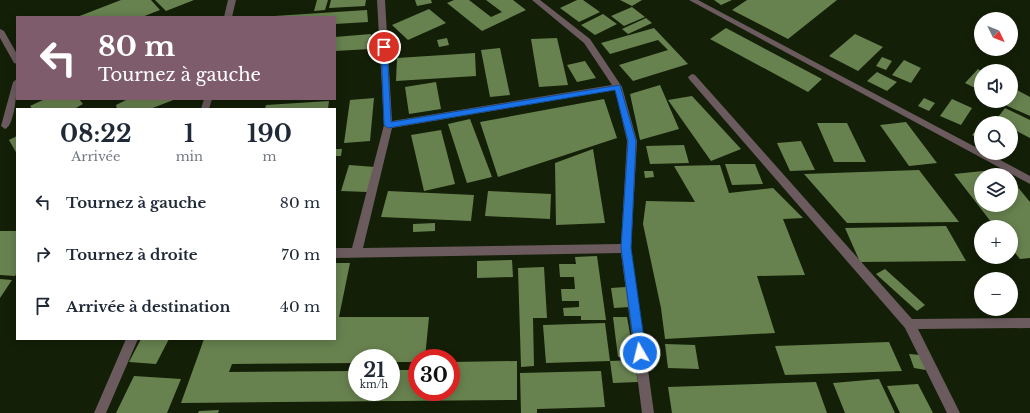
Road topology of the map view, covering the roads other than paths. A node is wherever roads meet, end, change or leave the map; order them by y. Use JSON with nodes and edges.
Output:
{"nodes":[{"id":1,"x":232,"y":0,"type":"edge"},
{"id":2,"x":381,"y":0,"type":"edge"},
{"id":3,"x":536,"y":0,"type":"edge"},
{"id":4,"x":693,"y":0,"type":"edge"},
{"id":5,"x":228,"y":16,"type":"edge"},
{"id":6,"x":0,"y":31,"type":"edge"},
{"id":7,"x":16,"y":59,"type":"edge"},
{"id":8,"x":692,"y":77,"type":"dead end"},
{"id":9,"x":16,"y":86,"type":"edge"},
{"id":10,"x":618,"y":87,"type":"junction"},
{"id":11,"x":388,"y":125,"type":"junction"},
{"id":12,"x":5,"y":126,"type":"dead end"},
{"id":13,"x":1030,"y":180,"type":"edge"},
{"id":14,"x":626,"y":248,"type":"junction"},
{"id":15,"x":356,"y":252,"type":"junction"},
{"id":16,"x":336,"y":253,"type":"edge"},
{"id":17,"x":1030,"y":323,"type":"edge"},
{"id":18,"x":909,"y":324,"type":"junction"},
{"id":19,"x":132,"y":340,"type":"edge"},
{"id":20,"x":100,"y":413,"type":"edge"},
{"id":21,"x":648,"y":413,"type":"edge"},
{"id":22,"x":954,"y":413,"type":"edge"}],
"edges":[{"from":1,"to":5,"type":"street"},
{"from":2,"to":11,"type":"street"},
{"from":3,"to":10,"type":"street"},
{"from":4,"to":13,"type":"street"},
{"from":6,"to":7,"type":"street"},
{"from":8,"to":18,"type":"street"},
{"from":9,"to":12,"type":"street"},
{"from":10,"to":11,"type":"street"},
{"from":10,"to":14,"type":"street"},
{"from":11,"to":15,"type":"street"},
{"from":14,"to":15,"type":"street"},
{"from":14,"to":21,"type":"street"},
{"from":15,"to":16,"type":"street"},
{"from":17,"to":18,"type":"street"},
{"from":18,"to":22,"type":"street"},
{"from":19,"to":20,"type":"street"}]}
